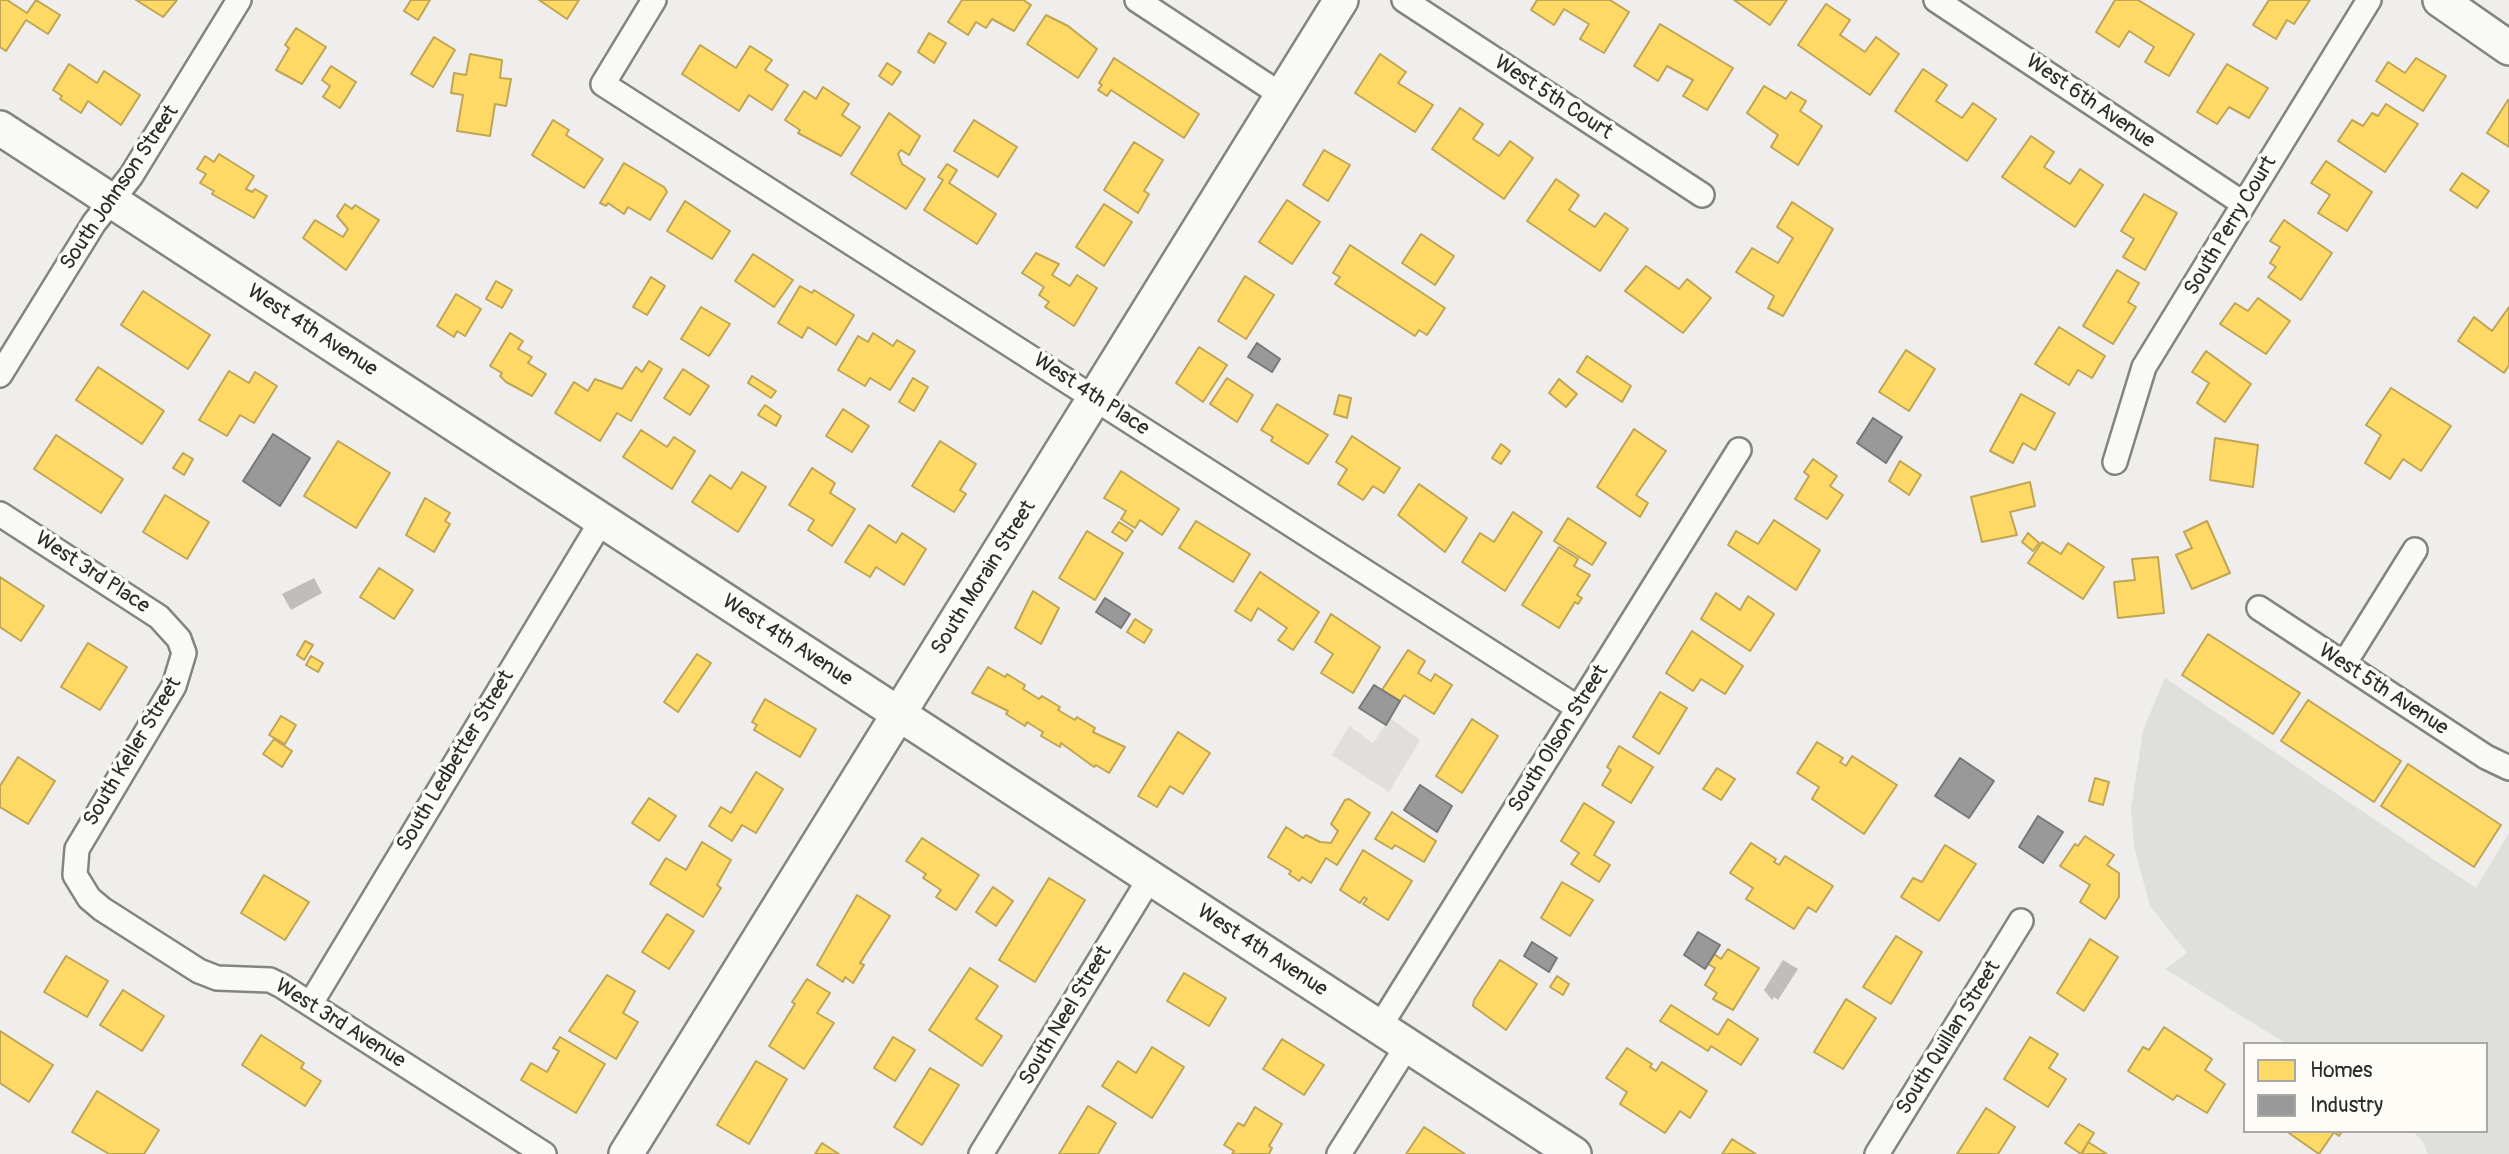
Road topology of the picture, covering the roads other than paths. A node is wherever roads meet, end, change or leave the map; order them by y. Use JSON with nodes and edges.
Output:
{"nodes":[{"id":1,"x":239,"y":0,"type":"edge"},
{"id":2,"x":654,"y":0,"type":"edge"},
{"id":3,"x":1137,"y":0,"type":"edge"},
{"id":4,"x":1341,"y":0,"type":"edge"},
{"id":5,"x":1405,"y":0,"type":"edge"},
{"id":6,"x":1936,"y":0,"type":"edge"},
{"id":7,"x":2369,"y":0,"type":"edge"},
{"id":8,"x":2440,"y":0,"type":"edge"},
{"id":9,"x":2509,"y":48,"type":"edge"},
{"id":10,"x":1283,"y":96,"type":"junction"},
{"id":11,"x":0,"y":128,"type":"edge"},
{"id":12,"x":1702,"y":195,"type":"dead end"},
{"id":13,"x":111,"y":201,"type":"junction"},
{"id":14,"x":2244,"y":204,"type":"junction"},
{"id":15,"x":0,"y":375,"type":"edge"},
{"id":16,"x":1096,"y":398,"type":"junction"},
{"id":17,"x":1738,"y":450,"type":"dead end"},
{"id":18,"x":2115,"y":462,"type":"dead end"},
{"id":19,"x":0,"y":514,"type":"edge"},
{"id":20,"x":602,"y":520,"type":"junction"},
{"id":21,"x":2415,"y":550,"type":"dead end"},
{"id":22,"x":2259,"y":608,"type":"dead end"},
{"id":23,"x":179,"y":639,"type":"joint"},
{"id":24,"x":2344,"y":664,"type":"junction"},
{"id":25,"x":1578,"y":708,"type":"junction"},
{"id":26,"x":899,"y":714,"type":"junction"},
{"id":27,"x":2509,"y":768,"type":"edge"},
{"id":28,"x":74,"y":864,"type":"joint"},
{"id":29,"x":1150,"y":878,"type":"junction"},
{"id":30,"x":2021,"y":922,"type":"dead end"},
{"id":31,"x":310,"y":1003,"type":"junction"},
{"id":32,"x":1379,"y":1028,"type":"junction"},
{"id":33,"x":1407,"y":1046,"type":"junction"},
{"id":34,"x":544,"y":1154,"type":"edge"},
{"id":35,"x":626,"y":1154,"type":"edge"},
{"id":36,"x":981,"y":1154,"type":"edge"},
{"id":37,"x":1339,"y":1154,"type":"edge"},
{"id":38,"x":1574,"y":1154,"type":"edge"},
{"id":39,"x":1877,"y":1154,"type":"edge"}],
"edges":[{"from":1,"to":13,"type":"street","name":"South Johnson Street"},
{"from":2,"to":16,"type":"street","name":"West 4th Place"},
{"from":3,"to":10,"type":"street"},
{"from":4,"to":10,"type":"street","name":"South Morain Street"},
{"from":5,"to":12,"type":"street","name":"West 5th Court"},
{"from":6,"to":14,"type":"street","name":"West 6th Avenue"},
{"from":7,"to":14,"type":"street","name":"South Perry Court"},
{"from":8,"to":9,"type":"street"},
{"from":10,"to":16,"type":"street","name":"South Morain Street"},
{"from":11,"to":13,"type":"street","name":"West 4th Avenue"},
{"from":13,"to":15,"type":"street","name":"South Johnson Street"},
{"from":13,"to":20,"type":"street","name":"West 4th Avenue"},
{"from":14,"to":18,"type":"street","name":"South Perry Court"},
{"from":16,"to":25,"type":"street","name":"West 4th Place"},
{"from":16,"to":26,"type":"street","name":"South Morain Street"},
{"from":17,"to":25,"type":"street","name":"South Olson Street"},
{"from":19,"to":23,"type":"street","name":"West 3rd Place"},
{"from":20,"to":26,"type":"street","name":"West 4th Avenue"},
{"from":20,"to":31,"type":"street","name":"South Ledbetter Street"},
{"from":21,"to":24,"type":"street"},
{"from":22,"to":24,"type":"street","name":"West 5th Avenue"},
{"from":23,"to":28,"type":"street","name":"South Keller Street"},
{"from":24,"to":27,"type":"street","name":"West 5th Avenue"},
{"from":25,"to":32,"type":"street","name":"South Olson Street"},
{"from":26,"to":29,"type":"street","name":"West 4th Avenue"},
{"from":26,"to":35,"type":"street","name":"South Morain Street"},
{"from":28,"to":31,"type":"street","name":"West 3rd Avenue"},
{"from":29,"to":32,"type":"street","name":"West 4th Avenue"},
{"from":29,"to":36,"type":"street","name":"South Neel Street"},
{"from":30,"to":39,"type":"street","name":"South Quillan Street"},
{"from":31,"to":34,"type":"street","name":"West 3rd Avenue"},
{"from":32,"to":33,"type":"street","name":"West 4th Avenue"},
{"from":33,"to":37,"type":"street"},
{"from":33,"to":38,"type":"street","name":"West 4th Avenue"}]}
